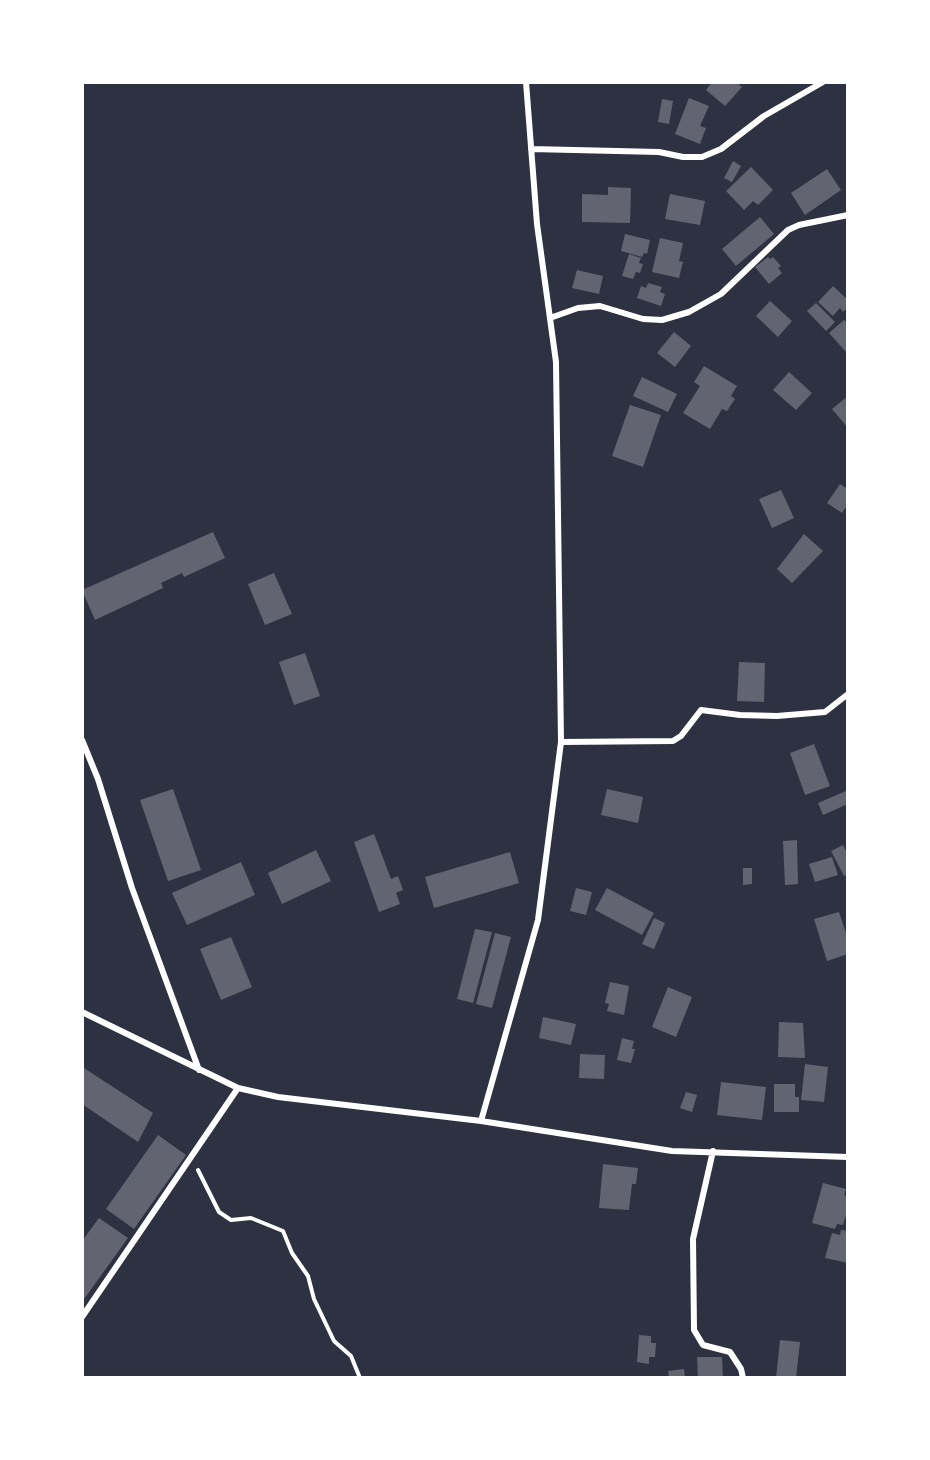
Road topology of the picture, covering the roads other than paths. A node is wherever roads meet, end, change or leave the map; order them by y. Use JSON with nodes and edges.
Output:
{"nodes":[{"id":1,"x":526,"y":82,"type":"edge"},
{"id":2,"x":824,"y":82,"type":"edge"},
{"id":3,"x":531,"y":149,"type":"junction"},
{"id":4,"x":848,"y":215,"type":"edge"},
{"id":5,"x":550,"y":318,"type":"junction"},
{"id":6,"x":848,"y":694,"type":"edge"},
{"id":7,"x":82,"y":740,"type":"edge"},
{"id":8,"x":561,"y":742,"type":"junction"},
{"id":9,"x":82,"y":1012,"type":"edge"},
{"id":10,"x":199,"y":1070,"type":"junction"},
{"id":11,"x":238,"y":1088,"type":"junction"},
{"id":12,"x":481,"y":1121,"type":"junction"},
{"id":13,"x":713,"y":1151,"type":"junction"},
{"id":14,"x":848,"y":1157,"type":"edge"},
{"id":15,"x":82,"y":1317,"type":"edge"},
{"id":16,"x":743,"y":1377,"type":"edge"}],
"edges":[{"from":1,"to":3,"type":"street"},
{"from":2,"to":3,"type":"street"},
{"from":3,"to":5,"type":"street"},
{"from":4,"to":5,"type":"street"},
{"from":5,"to":8,"type":"street"},
{"from":6,"to":8,"type":"street"},
{"from":7,"to":10,"type":"street"},
{"from":8,"to":12,"type":"street"},
{"from":9,"to":10,"type":"street"},
{"from":10,"to":11,"type":"street"},
{"from":11,"to":12,"type":"street"},
{"from":11,"to":15,"type":"street"},
{"from":12,"to":13,"type":"street"},
{"from":13,"to":14,"type":"street"},
{"from":13,"to":16,"type":"street"}]}
